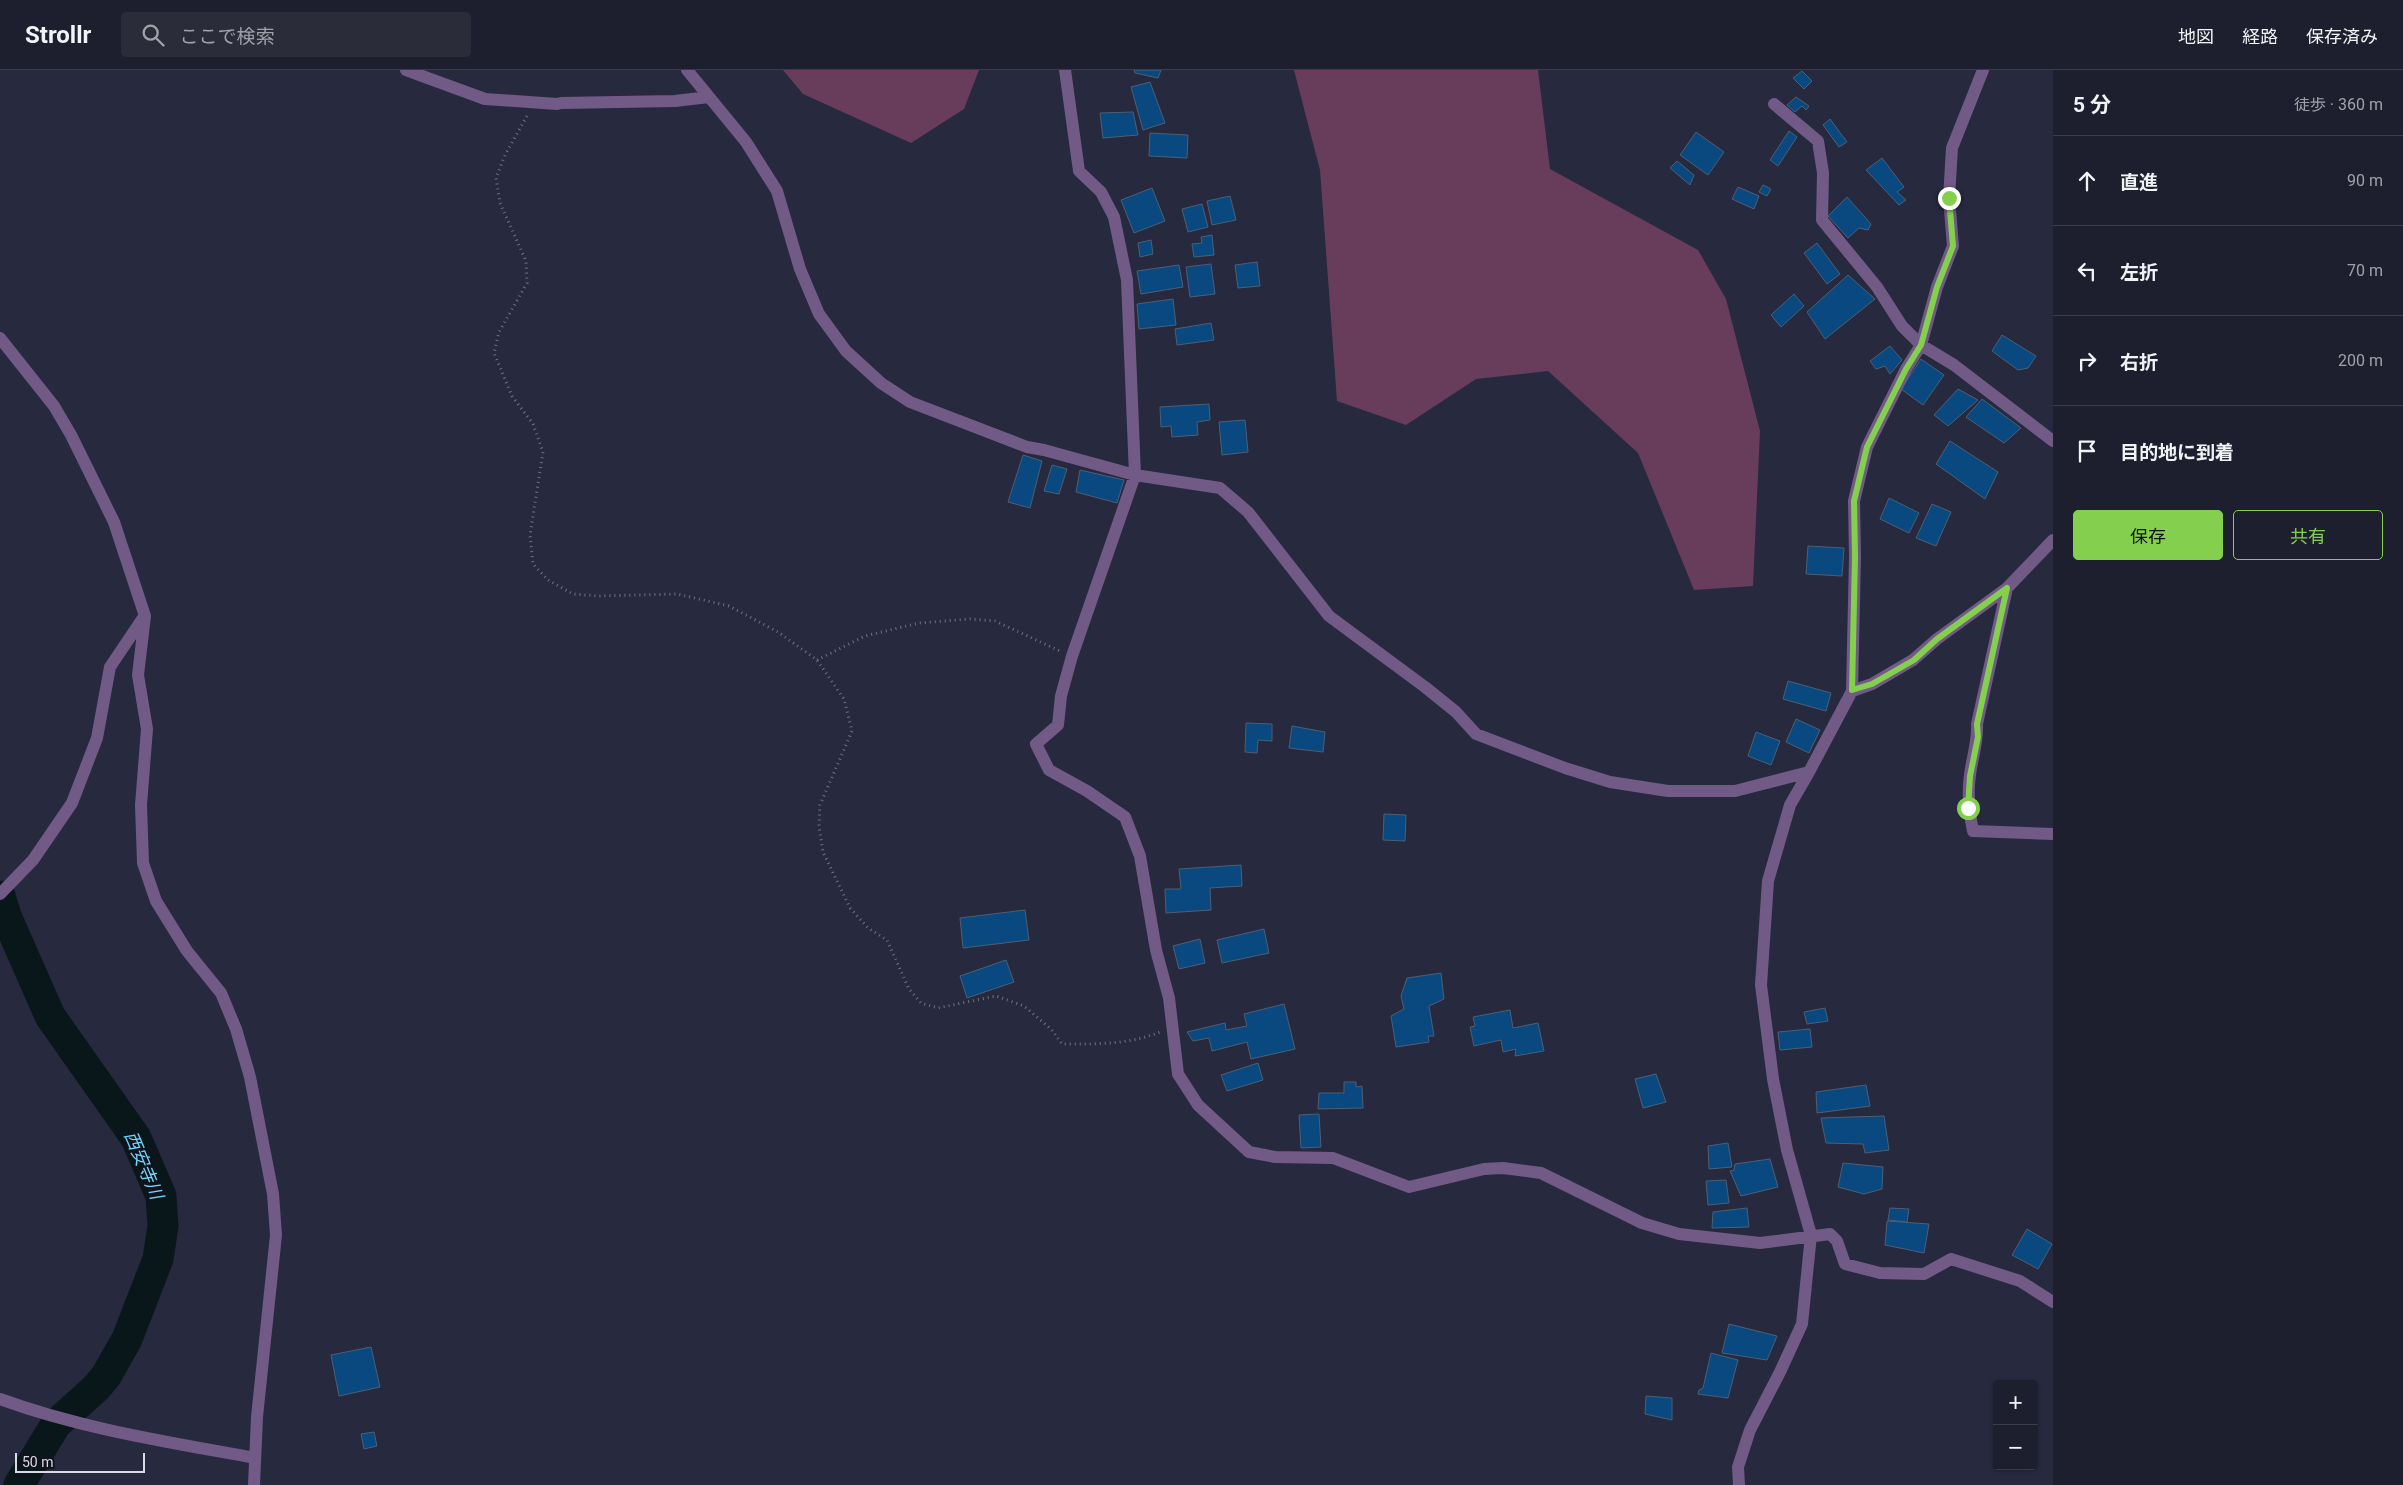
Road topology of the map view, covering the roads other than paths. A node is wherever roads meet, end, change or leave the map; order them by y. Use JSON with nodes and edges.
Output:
{"nodes":[{"id":1,"x":406,"y":70,"type":"edge"},
{"id":2,"x":686,"y":70,"type":"edge"},
{"id":3,"x":1065,"y":70,"type":"edge"},
{"id":4,"x":1983,"y":70,"type":"edge"},
{"id":5,"x":709,"y":97,"type":"junction"},
{"id":6,"x":1774,"y":104,"type":"dead end"},
{"id":7,"x":0,"y":338,"type":"edge"},
{"id":8,"x":1921,"y":345,"type":"junction"},
{"id":9,"x":2053,"y":440,"type":"edge"},
{"id":10,"x":1135,"y":475,"type":"junction"},
{"id":11,"x":2053,"y":540,"type":"edge"},
{"id":12,"x":2007,"y":588,"type":"junction"},
{"id":13,"x":145,"y":616,"type":"junction"},
{"id":14,"x":1852,"y":690,"type":"junction"},
{"id":15,"x":1809,"y":772,"type":"junction"},
{"id":16,"x":2053,"y":834,"type":"edge"},
{"id":17,"x":0,"y":894,"type":"edge"},
{"id":18,"x":1811,"y":1235,"type":"junction"},
{"id":19,"x":2053,"y":1302,"type":"edge"},
{"id":20,"x":0,"y":1399,"type":"edge"},
{"id":21,"x":255,"y":1458,"type":"junction"},
{"id":22,"x":254,"y":1485,"type":"edge"},
{"id":23,"x":1740,"y":1485,"type":"edge"}],
"edges":[{"from":1,"to":5,"type":"street"},
{"from":2,"to":5,"type":"street"},
{"from":3,"to":10,"type":"street"},
{"from":4,"to":8,"type":"street"},
{"from":5,"to":10,"type":"street"},
{"from":6,"to":8,"type":"street"},
{"from":7,"to":13,"type":"street"},
{"from":8,"to":9,"type":"street"},
{"from":8,"to":14,"type":"street"},
{"from":10,"to":15,"type":"street"},
{"from":10,"to":18,"type":"street"},
{"from":11,"to":12,"type":"street"},
{"from":12,"to":14,"type":"street"},
{"from":12,"to":16,"type":"street"},
{"from":13,"to":17,"type":"street"},
{"from":13,"to":21,"type":"street"},
{"from":14,"to":15,"type":"street"},
{"from":15,"to":18,"type":"street"},
{"from":18,"to":19,"type":"street"},
{"from":18,"to":23,"type":"street"},
{"from":20,"to":21,"type":"street"},
{"from":21,"to":22,"type":"street"}]}
